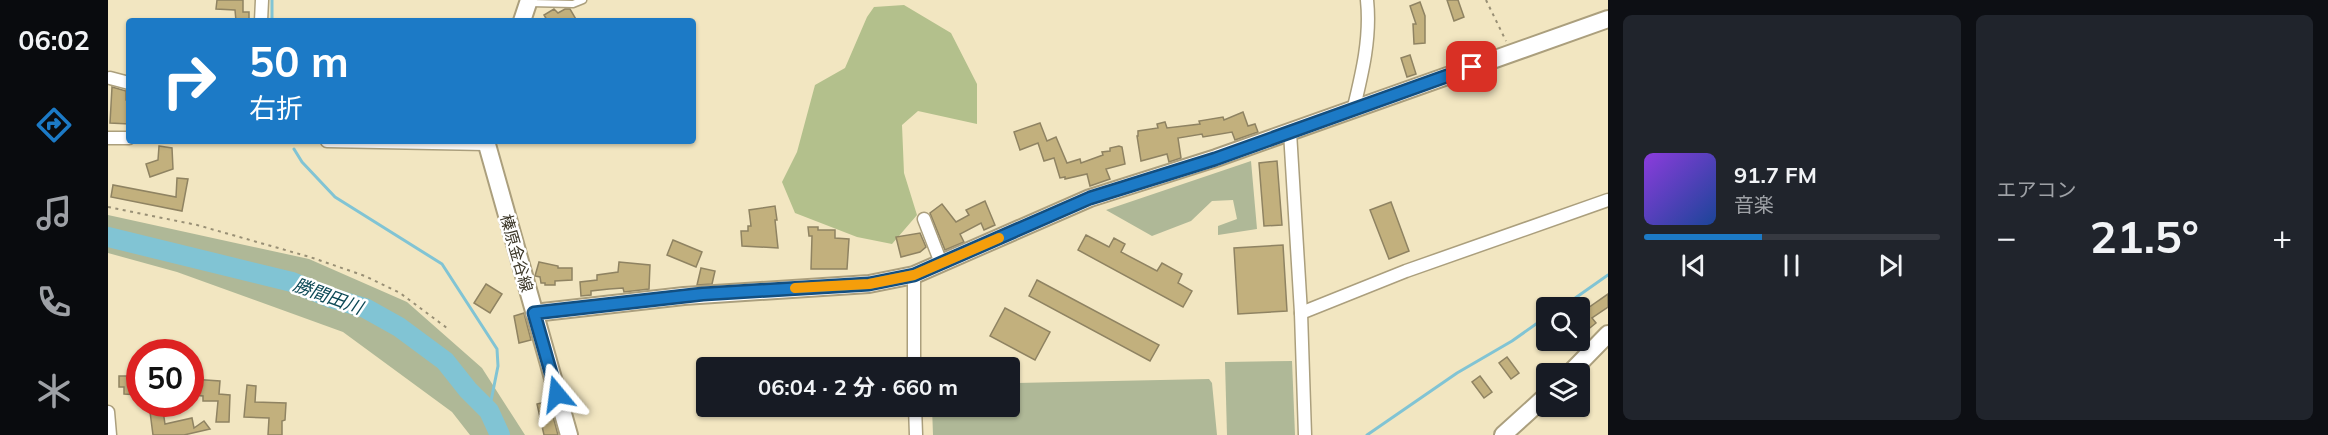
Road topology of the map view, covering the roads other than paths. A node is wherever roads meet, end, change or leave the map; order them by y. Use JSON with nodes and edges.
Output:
{"nodes":[{"id":1,"x":262,"y":0,"type":"edge"},
{"id":2,"x":583,"y":0,"type":"edge"},
{"id":3,"x":1366,"y":0,"type":"edge"},
{"id":4,"x":529,"y":1,"type":"edge"},
{"id":5,"x":261,"y":18,"type":"edge"},
{"id":6,"x":523,"y":18,"type":"edge"},
{"id":7,"x":1608,"y":19,"type":"edge"},
{"id":8,"x":110,"y":78,"type":"dead end"},
{"id":9,"x":126,"y":82,"type":"edge"},
{"id":10,"x":1353,"y":111,"type":"junction"},
{"id":11,"x":1290,"y":132,"type":"junction"},
{"id":12,"x":108,"y":138,"type":"edge"},
{"id":13,"x":126,"y":138,"type":"edge"},
{"id":14,"x":487,"y":144,"type":"edge"},
{"id":15,"x":1608,"y":200,"type":"edge"},
{"id":16,"x":924,"y":219,"type":"dead end"},
{"id":17,"x":942,"y":263,"type":"junction"},
{"id":18,"x":914,"y":275,"type":"junction"},
{"id":19,"x":534,"y":313,"type":"junction"},
{"id":20,"x":1301,"y":313,"type":"junction"},
{"id":21,"x":1608,"y":334,"type":"edge"},
{"id":22,"x":914,"y":357,"type":"edge"},
{"id":23,"x":1580,"y":363,"type":"edge"},
{"id":24,"x":1536,"y":405,"type":"edge"},
{"id":25,"x":108,"y":412,"type":"edge"},
{"id":26,"x":915,"y":417,"type":"edge"},
{"id":27,"x":110,"y":435,"type":"edge"},
{"id":28,"x":569,"y":435,"type":"edge"},
{"id":29,"x":916,"y":435,"type":"edge"},
{"id":30,"x":1305,"y":435,"type":"edge"},
{"id":31,"x":1503,"y":435,"type":"edge"}],
"edges":[{"from":1,"to":5,"type":"street"},
{"from":2,"to":4,"type":"lane"},
{"from":3,"to":10,"type":"street"},
{"from":4,"to":6,"type":"street"},
{"from":7,"to":10,"type":"street"},
{"from":8,"to":9,"type":"street"},
{"from":10,"to":11,"type":"street"},
{"from":11,"to":17,"type":"street"},
{"from":11,"to":20,"type":"street"},
{"from":12,"to":13,"type":"street"},
{"from":14,"to":19,"type":"street","name":"榛原金谷線"},
{"from":15,"to":20,"type":"street"},
{"from":16,"to":17,"type":"street"},
{"from":17,"to":18,"type":"street"},
{"from":18,"to":19,"type":"street"},
{"from":18,"to":22,"type":"street"},
{"from":19,"to":28,"type":"street","name":"榛原金谷線"},
{"from":20,"to":30,"type":"street"},
{"from":21,"to":23,"type":"street"},
{"from":24,"to":31,"type":"street"},
{"from":25,"to":27,"type":"street"},
{"from":26,"to":29,"type":"street"}]}
